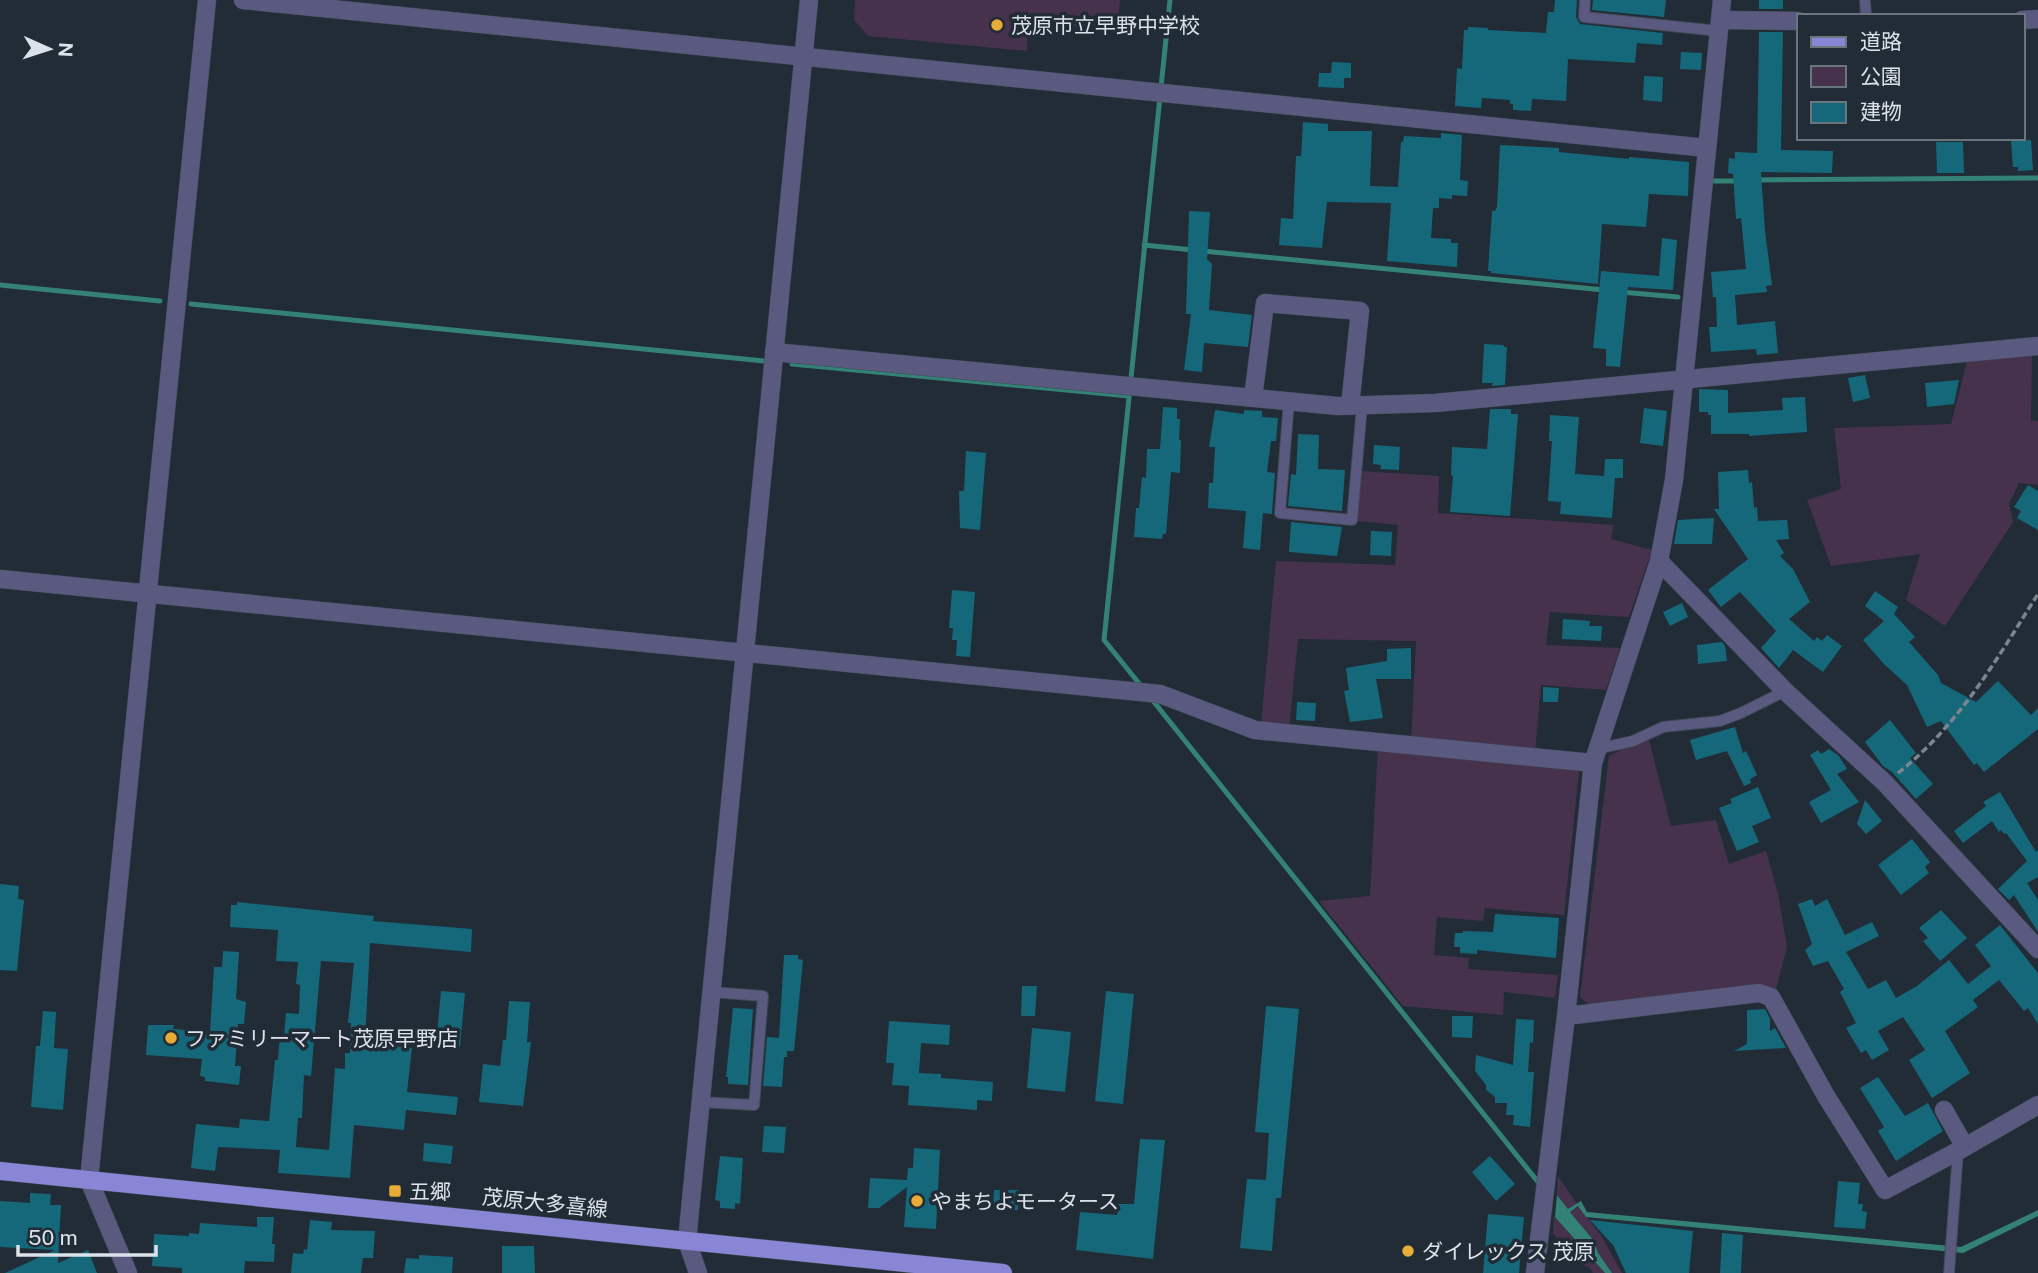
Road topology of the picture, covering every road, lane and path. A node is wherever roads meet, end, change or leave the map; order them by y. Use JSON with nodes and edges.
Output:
{"nodes":[{"id":1,"x":207,"y":0,"type":"edge"},
{"id":2,"x":243,"y":0,"type":"edge"},
{"id":3,"x":809,"y":0,"type":"edge"},
{"id":4,"x":1585,"y":0,"type":"edge"},
{"id":5,"x":1722,"y":0,"type":"edge"},
{"id":6,"x":1797,"y":21,"type":"edge"},
{"id":7,"x":1719,"y":25,"type":"junction"},
{"id":8,"x":804,"y":55,"type":"junction"},
{"id":9,"x":1707,"y":148,"type":"junction"},
{"id":10,"x":2038,"y":346,"type":"edge"},
{"id":11,"x":774,"y":352,"type":"junction"},
{"id":12,"x":1682,"y":380,"type":"junction"},
{"id":13,"x":1253,"y":398,"type":"junction"},
{"id":14,"x":1289,"y":401,"type":"junction"},
{"id":15,"x":1356,"y":406,"type":"junction"},
{"id":16,"x":1660,"y":561,"type":"junction"},
{"id":17,"x":0,"y":579,"type":"edge"},
{"id":18,"x":147,"y":593,"type":"junction"},
{"id":19,"x":2038,"y":594,"type":"edge"},
{"id":20,"x":744,"y":652,"type":"junction"},
{"id":21,"x":1785,"y":691,"type":"junction"},
{"id":22,"x":1595,"y":756,"type":"junction"},
{"id":23,"x":1885,"y":783,"type":"junction"},
{"id":24,"x":2038,"y":949,"type":"edge"},
{"id":25,"x":711,"y":992,"type":"junction"},
{"id":26,"x":1566,"y":1016,"type":"junction"},
{"id":27,"x":701,"y":1102,"type":"junction"},
{"id":28,"x":2038,"y":1105,"type":"edge"},
{"id":29,"x":1944,"y":1110,"type":"dead end"},
{"id":30,"x":1962,"y":1149,"type":"junction"},
{"id":31,"x":0,"y":1171,"type":"edge"},
{"id":32,"x":89,"y":1180,"type":"junction"},
{"id":33,"x":687,"y":1241,"type":"junction"},
{"id":34,"x":128,"y":1273,"type":"edge"},
{"id":35,"x":698,"y":1273,"type":"edge"},
{"id":36,"x":1003,"y":1273,"type":"edge"},
{"id":37,"x":1535,"y":1273,"type":"edge"},
{"id":38,"x":1949,"y":1273,"type":"edge"}],
"edges":[{"from":1,"to":18,"type":"street"},
{"from":2,"to":8,"type":"street"},
{"from":3,"to":8,"type":"street"},
{"from":4,"to":7,"type":"lane"},
{"from":5,"to":7,"type":"street"},
{"from":6,"to":7,"type":"street"},
{"from":7,"to":9,"type":"street"},
{"from":8,"to":9,"type":"street"},
{"from":8,"to":11,"type":"street"},
{"from":9,"to":12,"type":"street"},
{"from":10,"to":12,"type":"street"},
{"from":11,"to":13,"type":"street"},
{"from":11,"to":20,"type":"street"},
{"from":12,"to":15,"type":"street"},
{"from":12,"to":16,"type":"street"},
{"from":13,"to":14,"type":"street"},
{"from":13,"to":15,"type":"street"},
{"from":14,"to":15,"type":"street"},
{"from":14,"to":15,"type":"lane"},
{"from":16,"to":21,"type":"street"},
{"from":16,"to":22,"type":"street"},
{"from":17,"to":18,"type":"street"},
{"from":18,"to":20,"type":"street"},
{"from":18,"to":32,"type":"street"},
{"from":19,"to":23,"type":"path"},
{"from":20,"to":22,"type":"street"},
{"from":20,"to":25,"type":"street"},
{"from":21,"to":22,"type":"lane"},
{"from":21,"to":23,"type":"street"},
{"from":22,"to":26,"type":"street"},
{"from":23,"to":24,"type":"street"},
{"from":25,"to":27,"type":"street"},
{"from":25,"to":27,"type":"lane"},
{"from":26,"to":30,"type":"street"},
{"from":26,"to":37,"type":"street"},
{"from":27,"to":33,"type":"street"},
{"from":28,"to":30,"type":"street"},
{"from":29,"to":30,"type":"street"},
{"from":30,"to":38,"type":"lane"},
{"from":31,"to":32,"type":"main road","name":"茂原大多喜線"},
{"from":32,"to":33,"type":"main road","name":"茂原大多喜線"},
{"from":32,"to":34,"type":"street"},
{"from":33,"to":35,"type":"street"},
{"from":33,"to":36,"type":"main road","name":"茂原大多喜線"}]}
